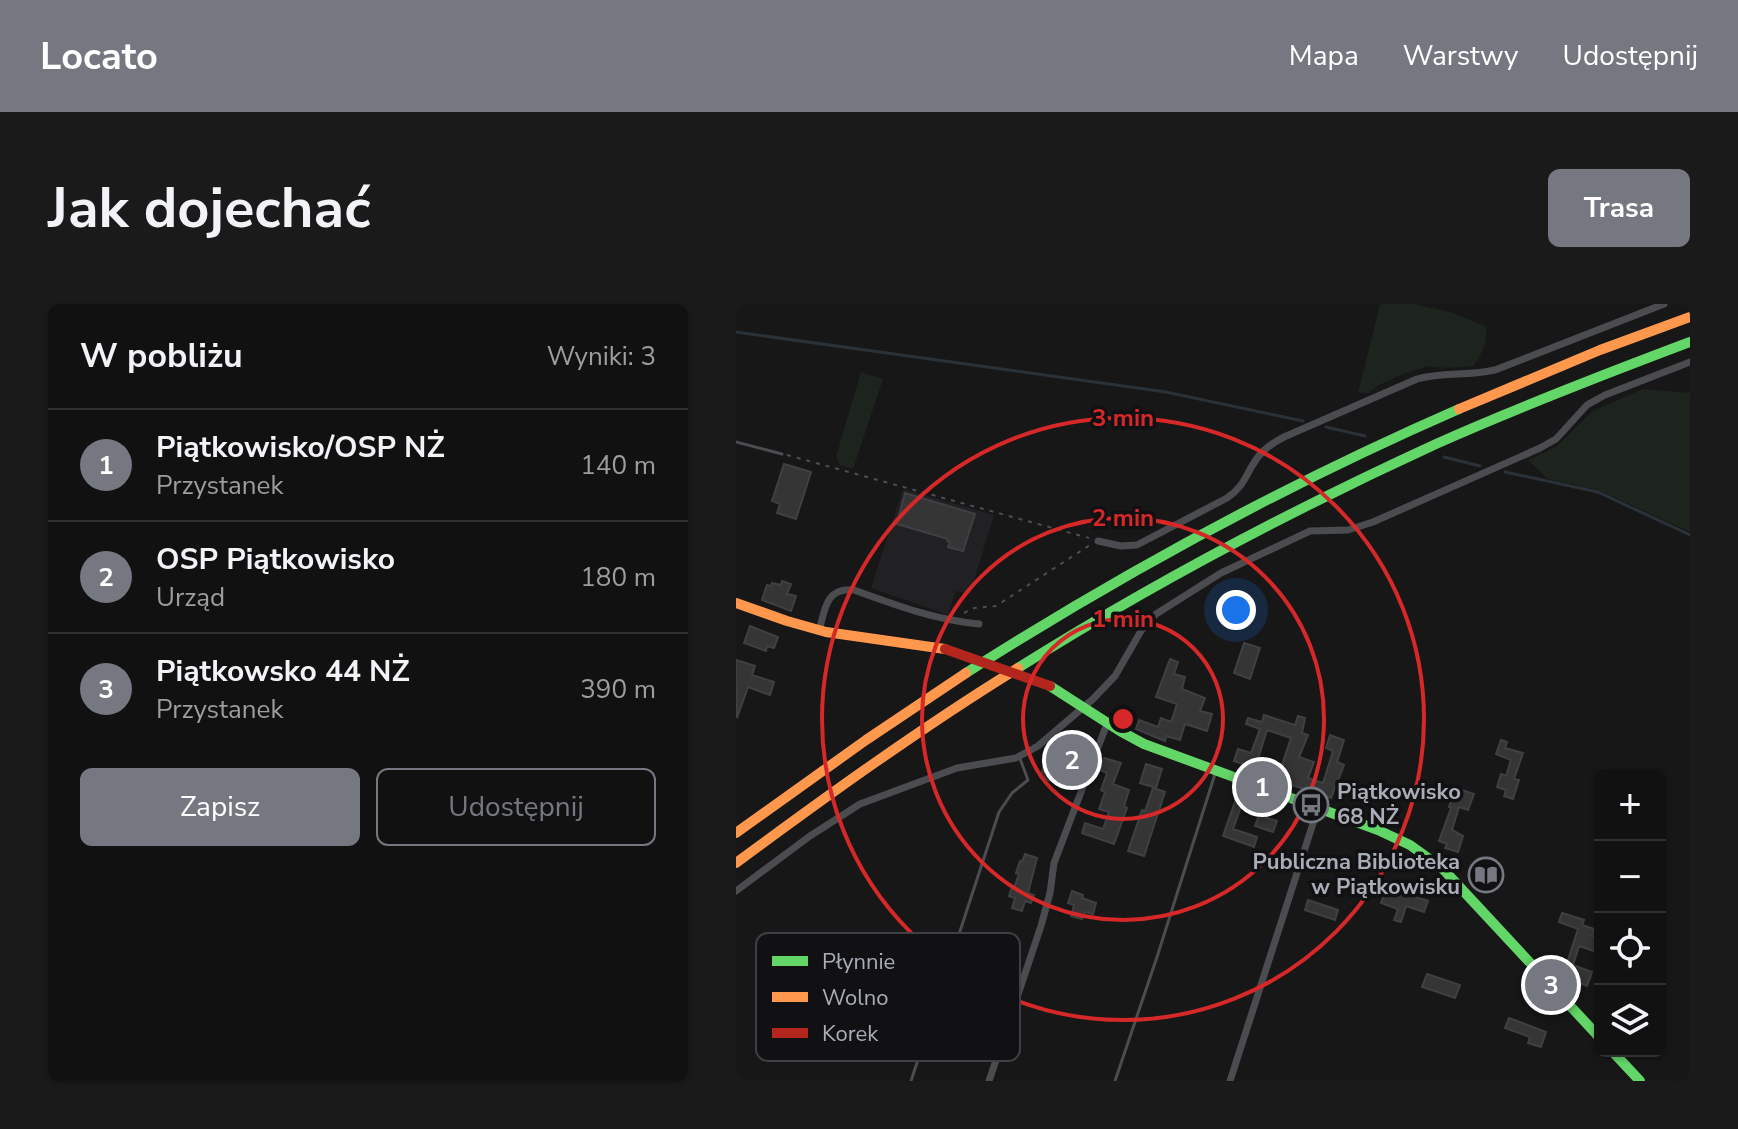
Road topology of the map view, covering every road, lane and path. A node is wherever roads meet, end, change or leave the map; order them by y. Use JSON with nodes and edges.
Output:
{"nodes":[{"id":1,"x":1664,"y":304,"type":"edge"},
{"id":2,"x":1690,"y":317,"type":"edge"},
{"id":3,"x":1690,"y":342,"type":"edge"},
{"id":4,"x":1690,"y":362,"type":"edge"},
{"id":5,"x":736,"y":442,"type":"edge"},
{"id":6,"x":782,"y":454,"type":"joint"},
{"id":7,"x":1098,"y":541,"type":"junction"},
{"id":8,"x":736,"y":603,"type":"edge"},
{"id":9,"x":949,"y":620,"type":"junction"},
{"id":10,"x":979,"y":624,"type":"dead end"},
{"id":11,"x":819,"y":631,"type":"junction"},
{"id":12,"x":1084,"y":706,"type":"junction"},
{"id":13,"x":1105,"y":729,"type":"dead end"},
{"id":14,"x":1019,"y":756,"type":"junction"},
{"id":15,"x":1216,"y":771,"type":"junction"},
{"id":16,"x":1318,"y":808,"type":"junction"},
{"id":17,"x":736,"y":833,"type":"edge"},
{"id":18,"x":736,"y":863,"type":"edge"},
{"id":19,"x":736,"y":891,"type":"edge"},
{"id":20,"x":958,"y":933,"type":"edge"},
{"id":21,"x":1020,"y":989,"type":"edge"},
{"id":22,"x":1594,"y":1032,"type":"edge"},
{"id":23,"x":1618,"y":1057,"type":"edge"},
{"id":24,"x":917,"y":1061,"type":"edge"},
{"id":25,"x":996,"y":1061,"type":"edge"},
{"id":26,"x":911,"y":1081,"type":"edge"},
{"id":27,"x":989,"y":1081,"type":"edge"},
{"id":28,"x":1115,"y":1081,"type":"edge"},
{"id":29,"x":1230,"y":1081,"type":"edge"},
{"id":30,"x":1640,"y":1081,"type":"edge"}],
"edges":[{"from":1,"to":7,"type":"street"},
{"from":2,"to":17,"type":"main road"},
{"from":3,"to":18,"type":"main road"},
{"from":4,"to":12,"type":"street"},
{"from":5,"to":6,"type":"lane"},
{"from":6,"to":7,"type":"path"},
{"from":7,"to":9,"type":"path"},
{"from":8,"to":11,"type":"main road"},
{"from":9,"to":10,"type":"street"},
{"from":9,"to":11,"type":"street"},
{"from":11,"to":12,"type":"main road","bridge":true},
{"from":12,"to":14,"type":"street"},
{"from":12,"to":15,"type":"main road"},
{"from":13,"to":21,"type":"street"},
{"from":14,"to":19,"type":"street"},
{"from":14,"to":20,"type":"lane"},
{"from":15,"to":16,"type":"main road"},
{"from":15,"to":28,"type":"lane"},
{"from":16,"to":22,"type":"main road"},
{"from":16,"to":29,"type":"street"},
{"from":23,"to":30,"type":"main road"},
{"from":24,"to":26,"type":"lane"},
{"from":25,"to":27,"type":"street"}]}
